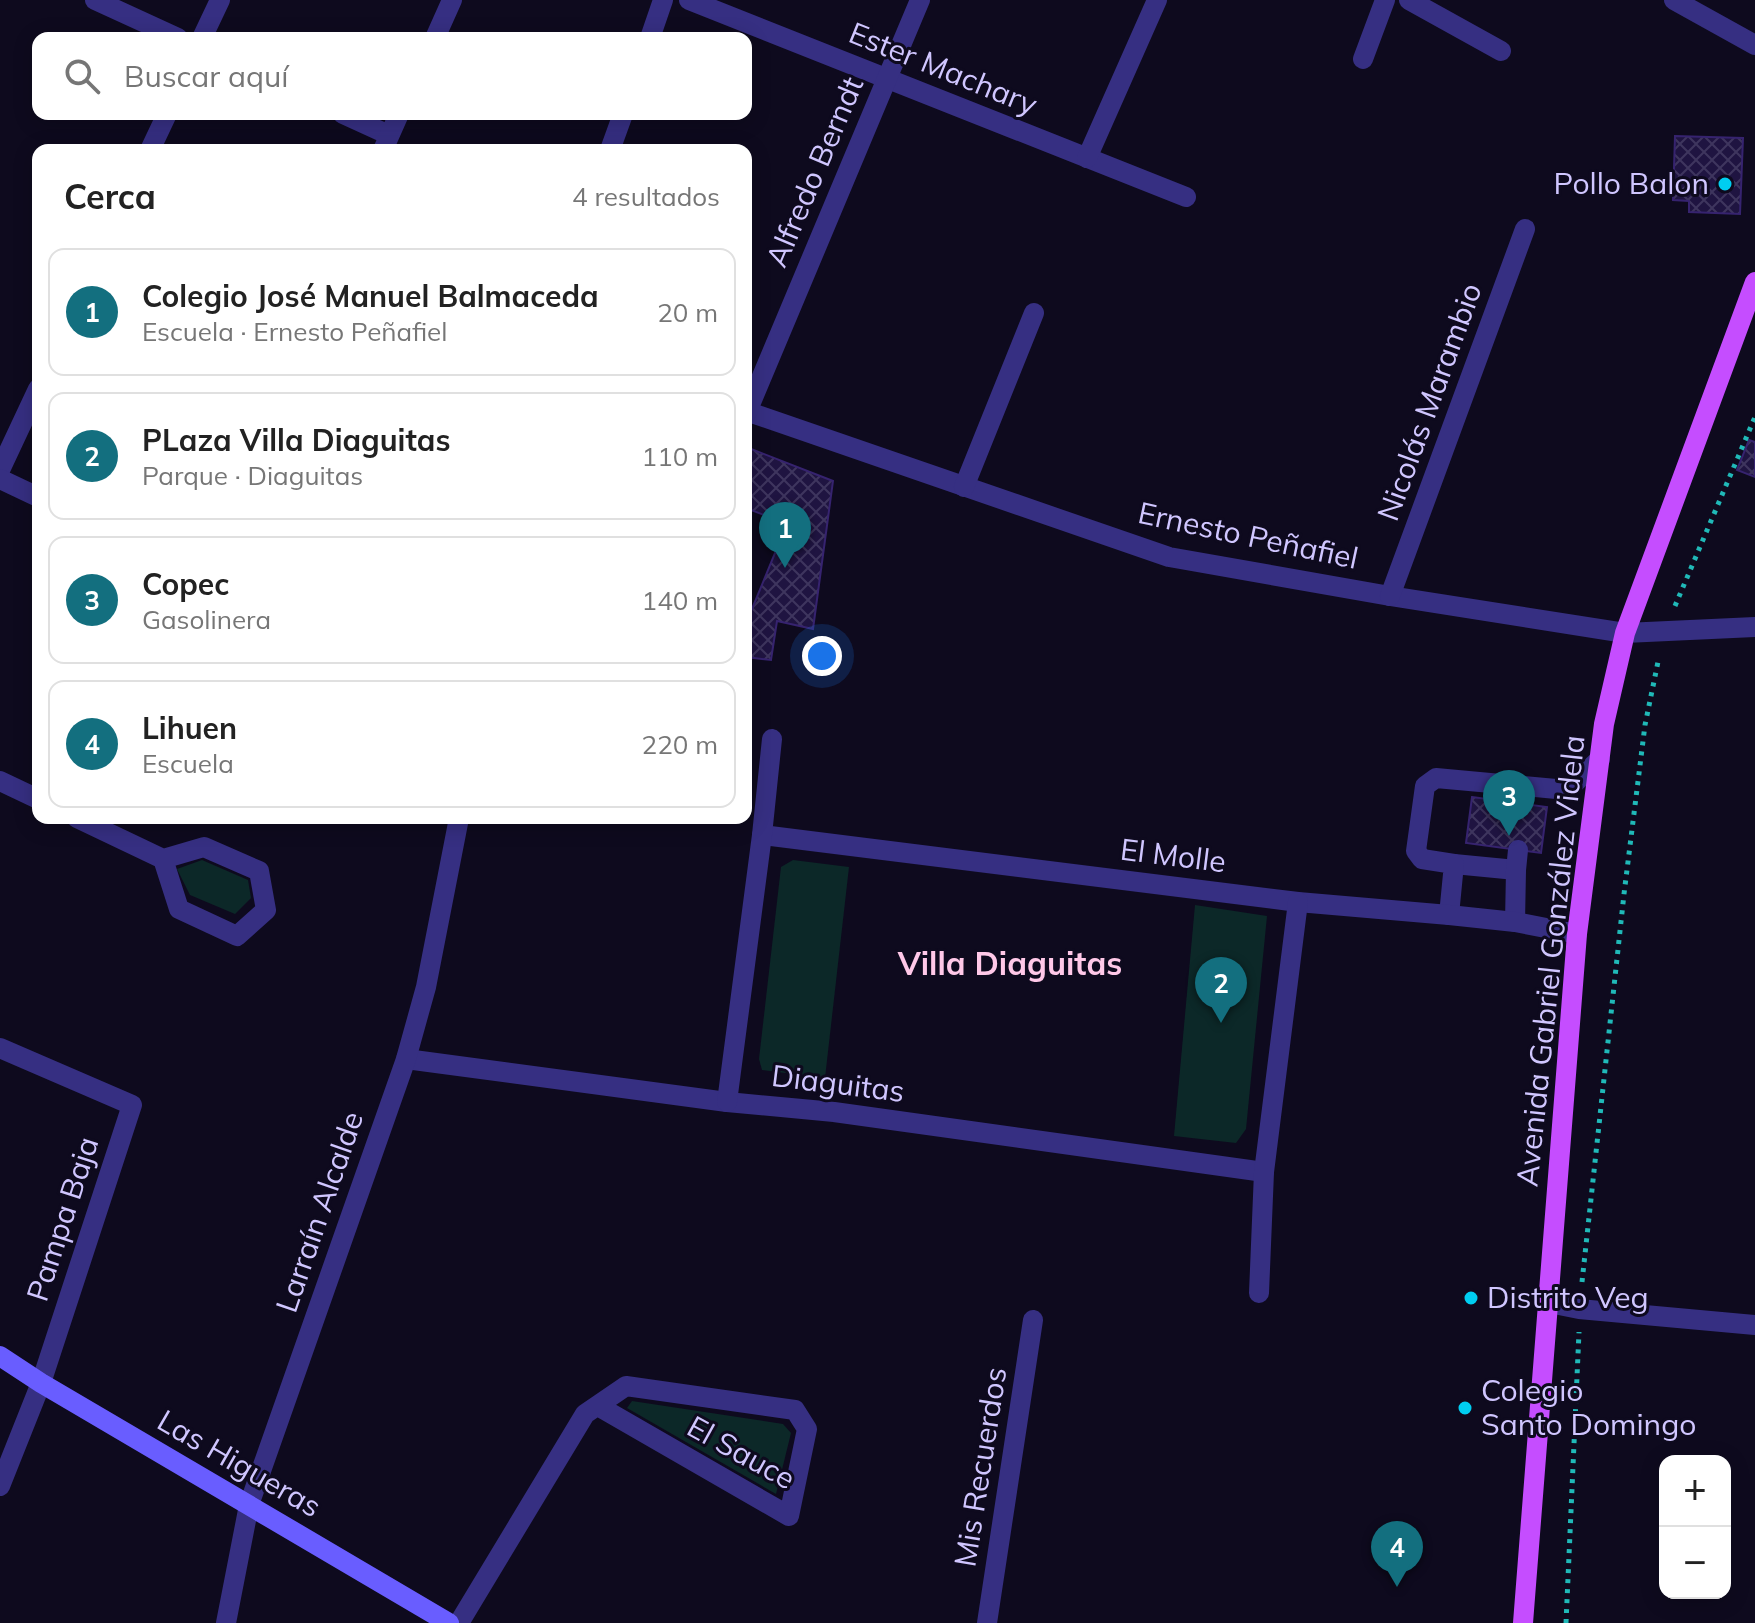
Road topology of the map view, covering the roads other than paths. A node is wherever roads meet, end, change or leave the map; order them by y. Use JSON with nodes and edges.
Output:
{"nodes":[{"id":1,"x":95,"y":0,"type":"edge"},
{"id":2,"x":220,"y":0,"type":"edge"},
{"id":3,"x":452,"y":0,"type":"edge"},
{"id":4,"x":663,"y":0,"type":"edge"},
{"id":5,"x":689,"y":0,"type":"edge"},
{"id":6,"x":920,"y":0,"type":"edge"},
{"id":7,"x":1157,"y":0,"type":"edge"},
{"id":8,"x":1385,"y":0,"type":"edge"},
{"id":9,"x":1409,"y":0,"type":"edge"},
{"id":10,"x":1674,"y":0,"type":"edge"},
{"id":11,"x":165,"y":32,"type":"edge"},
{"id":12,"x":205,"y":32,"type":"edge"},
{"id":13,"x":438,"y":32,"type":"edge"},
{"id":14,"x":652,"y":32,"type":"edge"},
{"id":15,"x":1755,"y":45,"type":"edge"},
{"id":16,"x":1501,"y":51,"type":"dead end"},
{"id":17,"x":1363,"y":59,"type":"dead end"},
{"id":18,"x":887,"y":79,"type":"junction"},
{"id":19,"x":164,"y":120,"type":"edge"},
{"id":20,"x":352,"y":120,"type":"edge"},
{"id":21,"x":396,"y":120,"type":"edge"},
{"id":22,"x":621,"y":120,"type":"edge"},
{"id":23,"x":386,"y":143,"type":"edge"},
{"id":24,"x":153,"y":144,"type":"edge"},
{"id":25,"x":612,"y":144,"type":"edge"},
{"id":26,"x":1087,"y":158,"type":"junction"},
{"id":27,"x":1186,"y":197,"type":"dead end"},
{"id":28,"x":1525,"y":229,"type":"dead end"},
{"id":29,"x":1755,"y":282,"type":"edge"},
{"id":30,"x":1034,"y":313,"type":"dead end"},
{"id":31,"x":752,"y":398,"type":"edge"},
{"id":32,"x":32,"y":402,"type":"edge"},
{"id":33,"x":752,"y":414,"type":"edge"},
{"id":34,"x":0,"y":470,"type":"edge"},
{"id":35,"x":0,"y":479,"type":"edge"},
{"id":36,"x":964,"y":487,"type":"junction"},
{"id":37,"x":32,"y":494,"type":"edge"},
{"id":38,"x":1390,"y":596,"type":"junction"},
{"id":39,"x":1755,"y":627,"type":"edge"},
{"id":40,"x":1625,"y":633,"type":"junction"},
{"id":41,"x":772,"y":739,"type":"dead end"},
{"id":42,"x":1600,"y":759,"type":"junction"},
{"id":43,"x":0,"y":781,"type":"edge"},
{"id":44,"x":32,"y":796,"type":"edge"},
{"id":45,"x":90,"y":824,"type":"edge"},
{"id":46,"x":458,"y":824,"type":"edge"},
{"id":47,"x":762,"y":835,"type":"junction"},
{"id":48,"x":163,"y":859,"type":"junction"},
{"id":49,"x":1454,"y":864,"type":"junction"},
{"id":50,"x":1298,"y":902,"type":"junction"},
{"id":51,"x":1449,"y":915,"type":"junction"},
{"id":52,"x":1515,"y":922,"type":"junction"},
{"id":53,"x":1577,"y":934,"type":"junction"},
{"id":54,"x":0,"y":1048,"type":"edge"},
{"id":55,"x":406,"y":1059,"type":"junction"},
{"id":56,"x":727,"y":1102,"type":"junction"},
{"id":57,"x":1264,"y":1172,"type":"junction"},
{"id":58,"x":1259,"y":1293,"type":"dead end"},
{"id":59,"x":1549,"y":1303,"type":"junction"},
{"id":60,"x":1033,"y":1320,"type":"dead end"},
{"id":61,"x":1755,"y":1325,"type":"edge"},
{"id":62,"x":0,"y":1356,"type":"edge"},
{"id":63,"x":41,"y":1383,"type":"junction"},
{"id":64,"x":598,"y":1406,"type":"junction"},
{"id":65,"x":0,"y":1486,"type":"edge"},
{"id":66,"x":249,"y":1505,"type":"junction"},
{"id":67,"x":226,"y":1623,"type":"edge"},
{"id":68,"x":449,"y":1623,"type":"edge"},
{"id":69,"x":459,"y":1623,"type":"edge"},
{"id":70,"x":987,"y":1623,"type":"edge"},
{"id":71,"x":1523,"y":1623,"type":"edge"}],
"edges":[{"from":1,"to":11,"type":"street"},
{"from":2,"to":12,"type":"street"},
{"from":3,"to":13,"type":"street"},
{"from":4,"to":14,"type":"street"},
{"from":5,"to":18,"type":"street","name":"Ester Machary"},
{"from":6,"to":18,"type":"street","name":"Alfredo Berndt"},
{"from":7,"to":26,"type":"street"},
{"from":8,"to":17,"type":"street"},
{"from":9,"to":16,"type":"street"},
{"from":10,"to":15,"type":"street"},
{"from":18,"to":26,"type":"street","name":"Ester Machary"},
{"from":18,"to":31,"type":"street","name":"Alfredo Berndt"},
{"from":19,"to":24,"type":"street"},
{"from":20,"to":23,"type":"street"},
{"from":21,"to":23,"type":"street"},
{"from":22,"to":25,"type":"street"},
{"from":26,"to":27,"type":"street","name":"Ester Machary"},
{"from":28,"to":38,"type":"street","name":"Nicolás Marambio"},
{"from":29,"to":40,"type":"main road","name":"Avenida Gabriel González Videla"},
{"from":30,"to":36,"type":"street"},
{"from":32,"to":34,"type":"street"},
{"from":33,"to":36,"type":"street","name":"Ernesto Peñafiel"},
{"from":35,"to":37,"type":"street"},
{"from":36,"to":38,"type":"street","name":"Ernesto Peñafiel"},
{"from":38,"to":40,"type":"street","name":"Ernesto Peñafiel"},
{"from":39,"to":40,"type":"street","name":"Ernesto Peñafiel"},
{"from":40,"to":42,"type":"main road","name":"Avenida Gabriel González Videla"},
{"from":41,"to":47,"type":"street"},
{"from":42,"to":49,"type":"street"},
{"from":42,"to":53,"type":"main road","name":"Avenida Gabriel González Videla"},
{"from":43,"to":44,"type":"street"},
{"from":45,"to":48,"type":"street"},
{"from":46,"to":55,"type":"street","name":"Larraín Alcalde"},
{"from":47,"to":50,"type":"street","name":"El Molle"},
{"from":47,"to":56,"type":"street"},
{"from":48,"to":48,"type":"street"},
{"from":49,"to":51,"type":"street"},
{"from":49,"to":52,"type":"street"},
{"from":50,"to":51,"type":"street","name":"El Molle"},
{"from":50,"to":57,"type":"street"},
{"from":51,"to":52,"type":"street","name":"El Molle"},
{"from":52,"to":53,"type":"street","name":"El Molle"},
{"from":53,"to":59,"type":"main road","name":"Avenida Gabriel González Videla"},
{"from":54,"to":63,"type":"street","name":"Pampa Baja"},
{"from":55,"to":56,"type":"street","name":"Diaguitas"},
{"from":55,"to":66,"type":"street","name":"Larraín Alcalde"},
{"from":56,"to":57,"type":"street","name":"Diaguitas"},
{"from":57,"to":58,"type":"street"},
{"from":59,"to":61,"type":"street"},
{"from":59,"to":71,"type":"main road","name":"Avenida Gabriel González Videla"},
{"from":60,"to":70,"type":"street","name":"Mis Recuerdos"},
{"from":62,"to":63,"type":"main road","name":"Las Higueras"},
{"from":63,"to":65,"type":"street","name":"Pampa Baja"},
{"from":63,"to":66,"type":"main road","name":"Las Higueras"},
{"from":64,"to":64,"type":"street","name":"El Sauce"},
{"from":64,"to":69,"type":"street","name":"El Sauce"},
{"from":66,"to":67,"type":"street","name":"Larraín Alcalde"},
{"from":66,"to":68,"type":"main road","name":"Las Higueras"}]}
